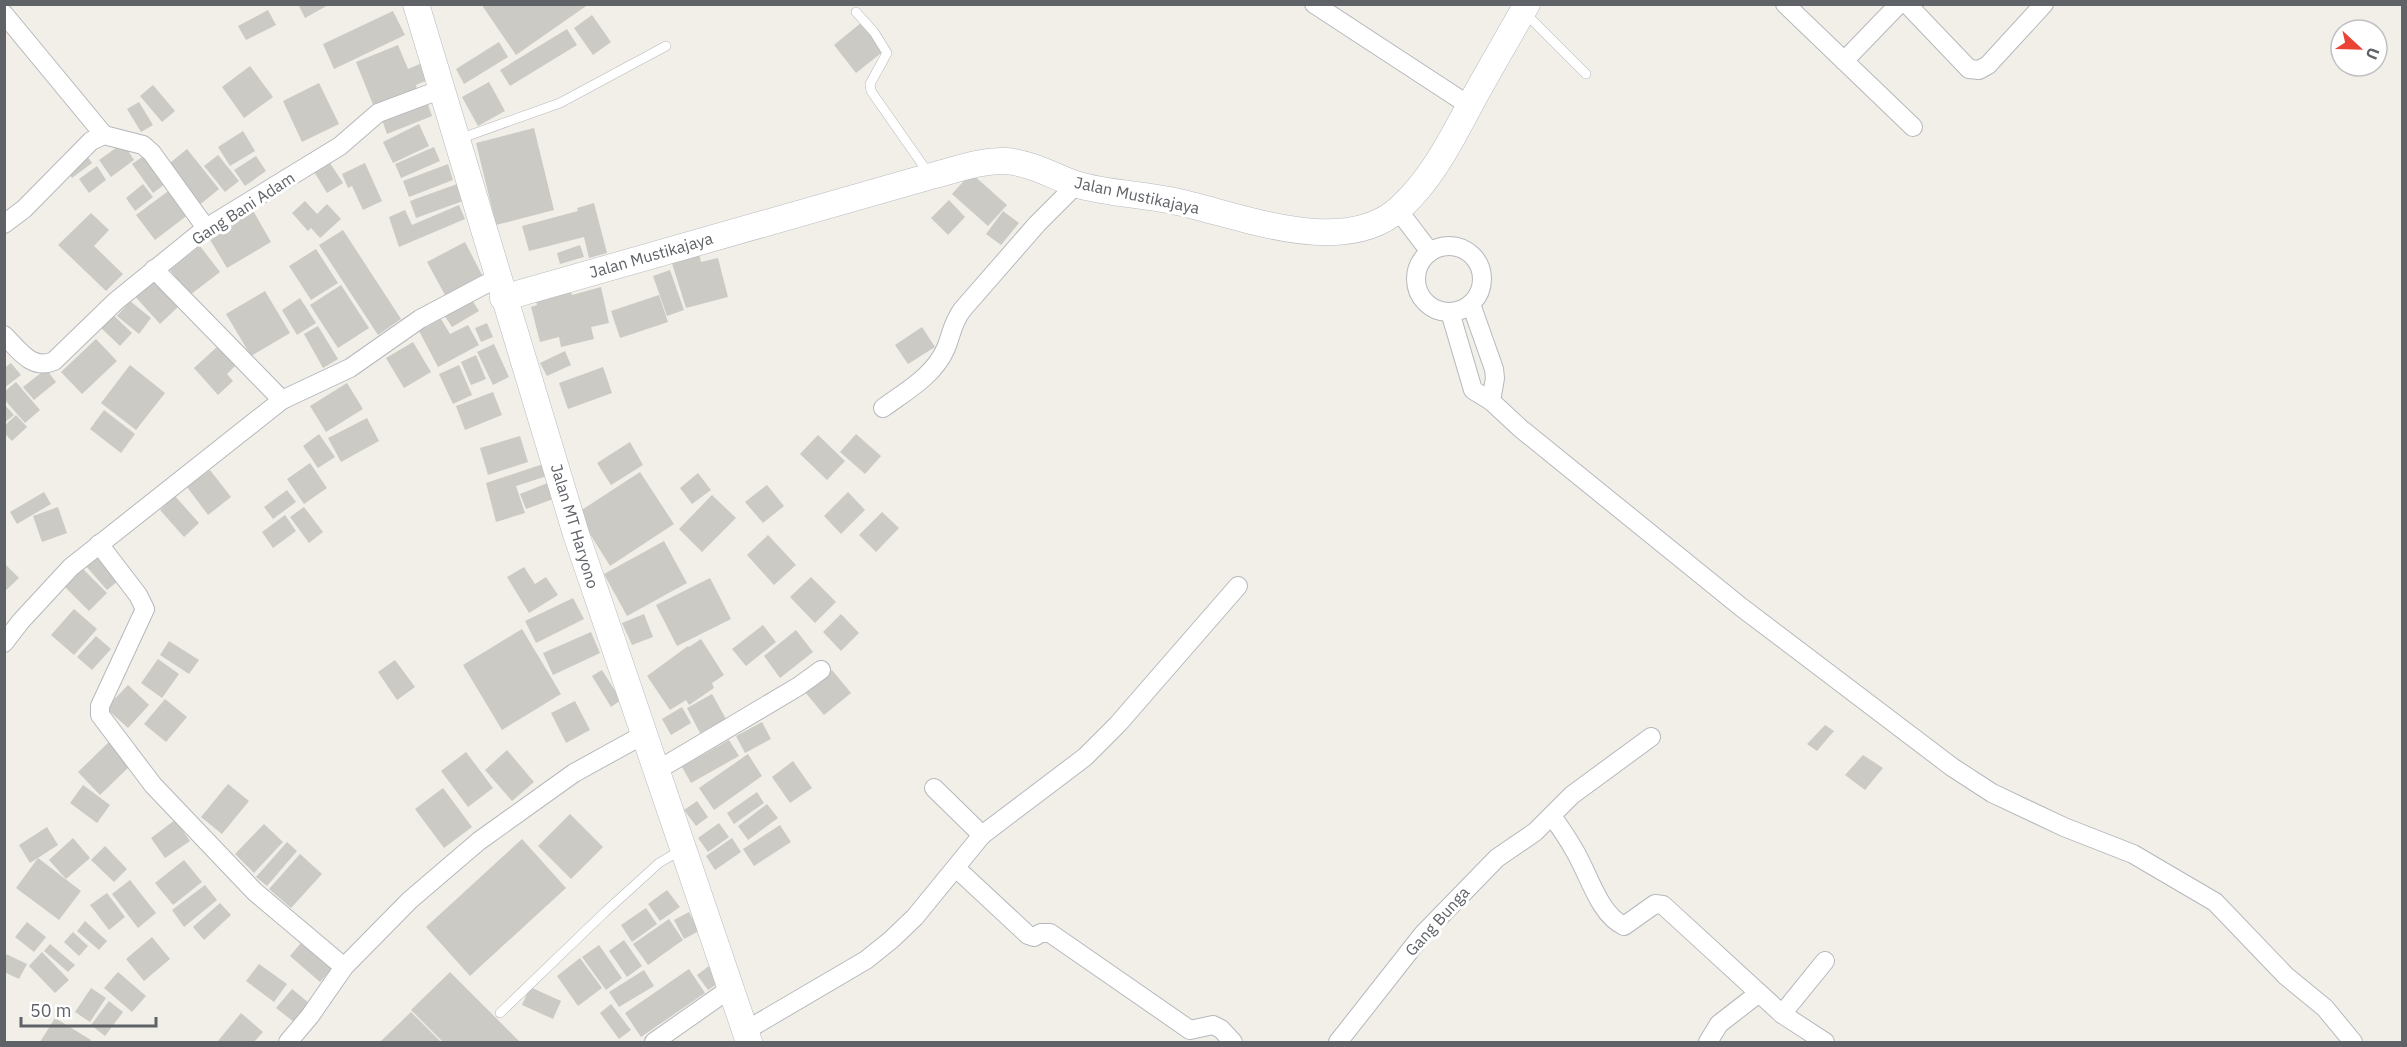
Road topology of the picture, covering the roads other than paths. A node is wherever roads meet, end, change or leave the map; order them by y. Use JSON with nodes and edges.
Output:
{"nodes":[{"id":1,"x":416,"y":4,"type":"edge"},
{"id":2,"x":1314,"y":4,"type":"edge"},
{"id":3,"x":1785,"y":4,"type":"edge"},
{"id":4,"x":1899,"y":4,"type":"edge"},
{"id":5,"x":1908,"y":4,"type":"edge"},
{"id":6,"x":1525,"y":8,"type":"edge"},
{"id":7,"x":2035,"y":8,"type":"edge"},
{"id":8,"x":856,"y":12,"type":"dead end"},
{"id":9,"x":4,"y":14,"type":"edge"},
{"id":10,"x":666,"y":46,"type":"dead end"},
{"id":11,"x":1844,"y":62,"type":"junction"},
{"id":12,"x":1586,"y":74,"type":"dead end"},
{"id":13,"x":442,"y":89,"type":"junction"},
{"id":14,"x":1470,"y":106,"type":"junction"},
{"id":15,"x":1913,"y":127,"type":"dead end"},
{"id":16,"x":104,"y":135,"type":"junction"},
{"id":17,"x":457,"y":140,"type":"junction"},
{"id":18,"x":931,"y":176,"type":"junction"},
{"id":19,"x":1077,"y":184,"type":"junction"},
{"id":20,"x":1398,"y":210,"type":"junction"},
{"id":21,"x":4,"y":224,"type":"edge"},
{"id":22,"x":206,"y":228,"type":"junction"},
{"id":23,"x":1430,"y":252,"type":"junction"},
{"id":24,"x":154,"y":269,"type":"junction"},
{"id":25,"x":501,"y":287,"type":"junction"},
{"id":26,"x":1471,"y":304,"type":"junction"},
{"id":27,"x":1450,"y":312,"type":"junction"},
{"id":28,"x":4,"y":335,"type":"edge"},
{"id":29,"x":282,"y":400,"type":"junction"},
{"id":30,"x":1491,"y":401,"type":"junction"},
{"id":31,"x":883,"y":408,"type":"dead end"},
{"id":32,"x":99,"y":544,"type":"junction"},
{"id":33,"x":1238,"y":586,"type":"dead end"},
{"id":34,"x":4,"y":643,"type":"edge"},
{"id":35,"x":821,"y":670,"type":"dead end"},
{"id":36,"x":644,"y":735,"type":"junction"},
{"id":37,"x":1652,"y":737,"type":"dead end"},
{"id":38,"x":656,"y":771,"type":"junction"},
{"id":39,"x":934,"y":788,"type":"dead end"},
{"id":40,"x":1552,"y":816,"type":"junction"},
{"id":41,"x":982,"y":835,"type":"junction"},
{"id":42,"x":684,"y":848,"type":"junction"},
{"id":43,"x":956,"y":868,"type":"junction"},
{"id":44,"x":1825,"y":961,"type":"dead end"},
{"id":45,"x":344,"y":967,"type":"junction"},
{"id":46,"x":731,"y":988,"type":"junction"},
{"id":47,"x":1759,"y":993,"type":"junction"},
{"id":48,"x":500,"y":1013,"type":"dead end"},
{"id":49,"x":1782,"y":1014,"type":"junction"},
{"id":50,"x":747,"y":1037,"type":"edge"},
{"id":51,"x":288,"y":1042,"type":"edge"},
{"id":52,"x":654,"y":1042,"type":"edge"},
{"id":53,"x":1233,"y":1042,"type":"edge"},
{"id":54,"x":1338,"y":1042,"type":"edge"},
{"id":55,"x":1708,"y":1042,"type":"edge"},
{"id":56,"x":1825,"y":1042,"type":"edge"},
{"id":57,"x":2353,"y":1042,"type":"edge"}],
"edges":[{"from":1,"to":13,"type":"street","name":"Jalan MT Haryono"},
{"from":2,"to":14,"type":"street"},
{"from":3,"to":11,"type":"street"},
{"from":4,"to":11,"type":"street"},
{"from":5,"to":7,"type":"street"},
{"from":6,"to":12,"type":"lane"},
{"from":6,"to":14,"type":"street","name":"Jalan Mustikajaya"},
{"from":8,"to":18,"type":"lane"},
{"from":9,"to":16,"type":"street"},
{"from":10,"to":17,"type":"lane"},
{"from":11,"to":15,"type":"street"},
{"from":13,"to":17,"type":"street","name":"Jalan MT Haryono"},
{"from":13,"to":22,"type":"street","name":"Gang Bani Adam"},
{"from":14,"to":20,"type":"street","name":"Jalan Mustikajaya"},
{"from":16,"to":21,"type":"street"},
{"from":16,"to":22,"type":"street"},
{"from":17,"to":25,"type":"street","name":"Jalan MT Haryono"},
{"from":18,"to":19,"type":"street","name":"Jalan Mustikajaya"},
{"from":18,"to":25,"type":"street","name":"Jalan Mustikajaya"},
{"from":19,"to":20,"type":"street","name":"Jalan Mustikajaya"},
{"from":19,"to":31,"type":"street"},
{"from":20,"to":23,"type":"street"},
{"from":22,"to":24,"type":"street","name":"Gang Bani Adam"},
{"from":23,"to":26,"type":"street"},
{"from":23,"to":27,"type":"street"},
{"from":24,"to":28,"type":"street","name":"Gang Bani Adam"},
{"from":24,"to":29,"type":"street"},
{"from":25,"to":29,"type":"street"},
{"from":25,"to":36,"type":"street","name":"Jalan MT Haryono"},
{"from":26,"to":27,"type":"street"},
{"from":26,"to":30,"type":"street"},
{"from":27,"to":30,"type":"street"},
{"from":29,"to":32,"type":"street"},
{"from":30,"to":57,"type":"street"},
{"from":32,"to":34,"type":"street"},
{"from":32,"to":45,"type":"street"},
{"from":33,"to":41,"type":"street"},
{"from":35,"to":38,"type":"street"},
{"from":36,"to":38,"type":"street","name":"Jalan MT Haryono"},
{"from":36,"to":45,"type":"street"},
{"from":37,"to":40,"type":"street","name":"Gang Bunga"},
{"from":38,"to":42,"type":"street","name":"Jalan MT Haryono"},
{"from":39,"to":41,"type":"street"},
{"from":40,"to":47,"type":"street"},
{"from":40,"to":54,"type":"street","name":"Gang Bunga"},
{"from":41,"to":43,"type":"street"},
{"from":42,"to":46,"type":"street","name":"Jalan MT Haryono"},
{"from":42,"to":48,"type":"lane"},
{"from":43,"to":50,"type":"street"},
{"from":43,"to":53,"type":"street"},
{"from":44,"to":49,"type":"street"},
{"from":45,"to":51,"type":"street"},
{"from":46,"to":50,"type":"street","name":"Jalan MT Haryono"},
{"from":46,"to":52,"type":"street"},
{"from":47,"to":49,"type":"street"},
{"from":47,"to":55,"type":"street"},
{"from":49,"to":56,"type":"street"}]}
